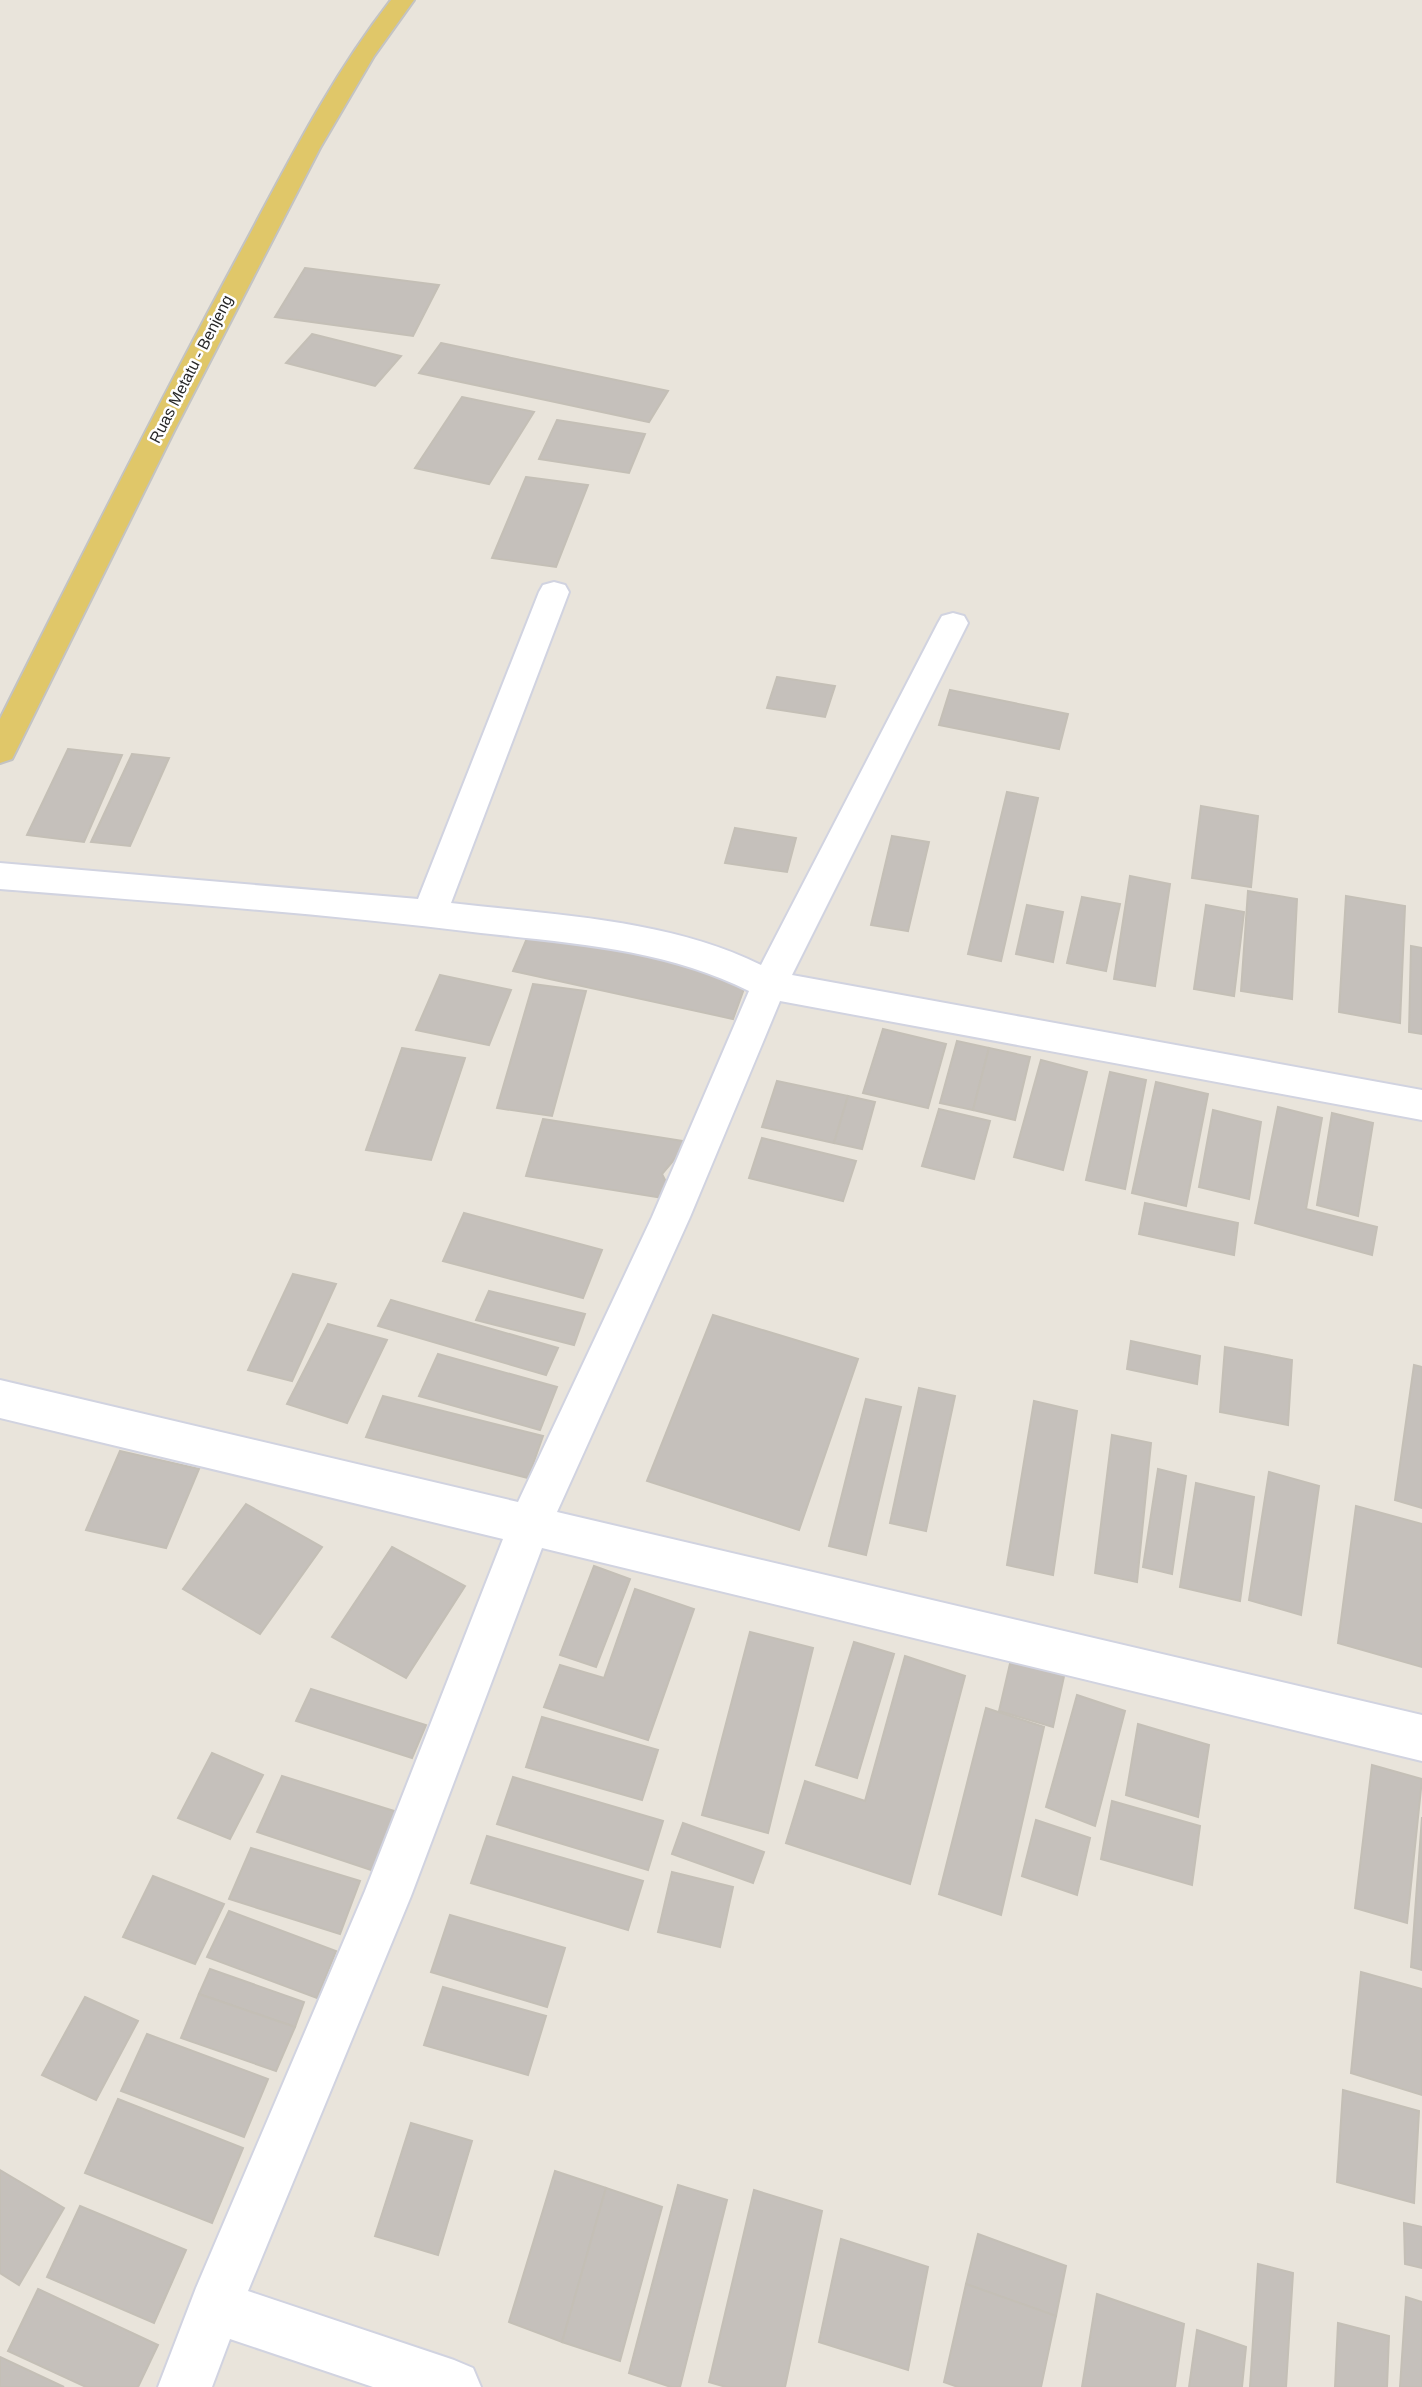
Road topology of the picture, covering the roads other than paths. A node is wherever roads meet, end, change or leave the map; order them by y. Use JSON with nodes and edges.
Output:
{"nodes":[{"id":1,"x":402,"y":0,"type":"edge"},
{"id":2,"x":554,"y":592,"type":"dead end"},
{"id":3,"x":953,"y":623,"type":"dead end"},
{"id":4,"x":0,"y":751,"type":"edge"},
{"id":5,"x":0,"y":876,"type":"edge"},
{"id":6,"x":430,"y":913,"type":"junction"},
{"id":7,"x":769,"y":985,"type":"junction"},
{"id":8,"x":1422,"y":1105,"type":"edge"},
{"id":9,"x":0,"y":1399,"type":"edge"},
{"id":10,"x":529,"y":1526,"type":"junction"},
{"id":11,"x":1422,"y":1738,"type":"edge"},
{"id":12,"x":215,"y":2307,"type":"junction"},
{"id":13,"x":185,"y":2387,"type":"edge"},
{"id":14,"x":454,"y":2387,"type":"edge"}],
"edges":[{"from":1,"to":4,"type":"main road","name":"Ruas Metatu - Benjeng"},
{"from":2,"to":6,"type":"street"},
{"from":3,"to":7,"type":"street"},
{"from":5,"to":6,"type":"street"},
{"from":6,"to":7,"type":"street"},
{"from":7,"to":8,"type":"street"},
{"from":7,"to":10,"type":"street"},
{"from":9,"to":10,"type":"street"},
{"from":10,"to":11,"type":"street"},
{"from":10,"to":12,"type":"street"},
{"from":12,"to":13,"type":"street"},
{"from":12,"to":14,"type":"street"}]}
